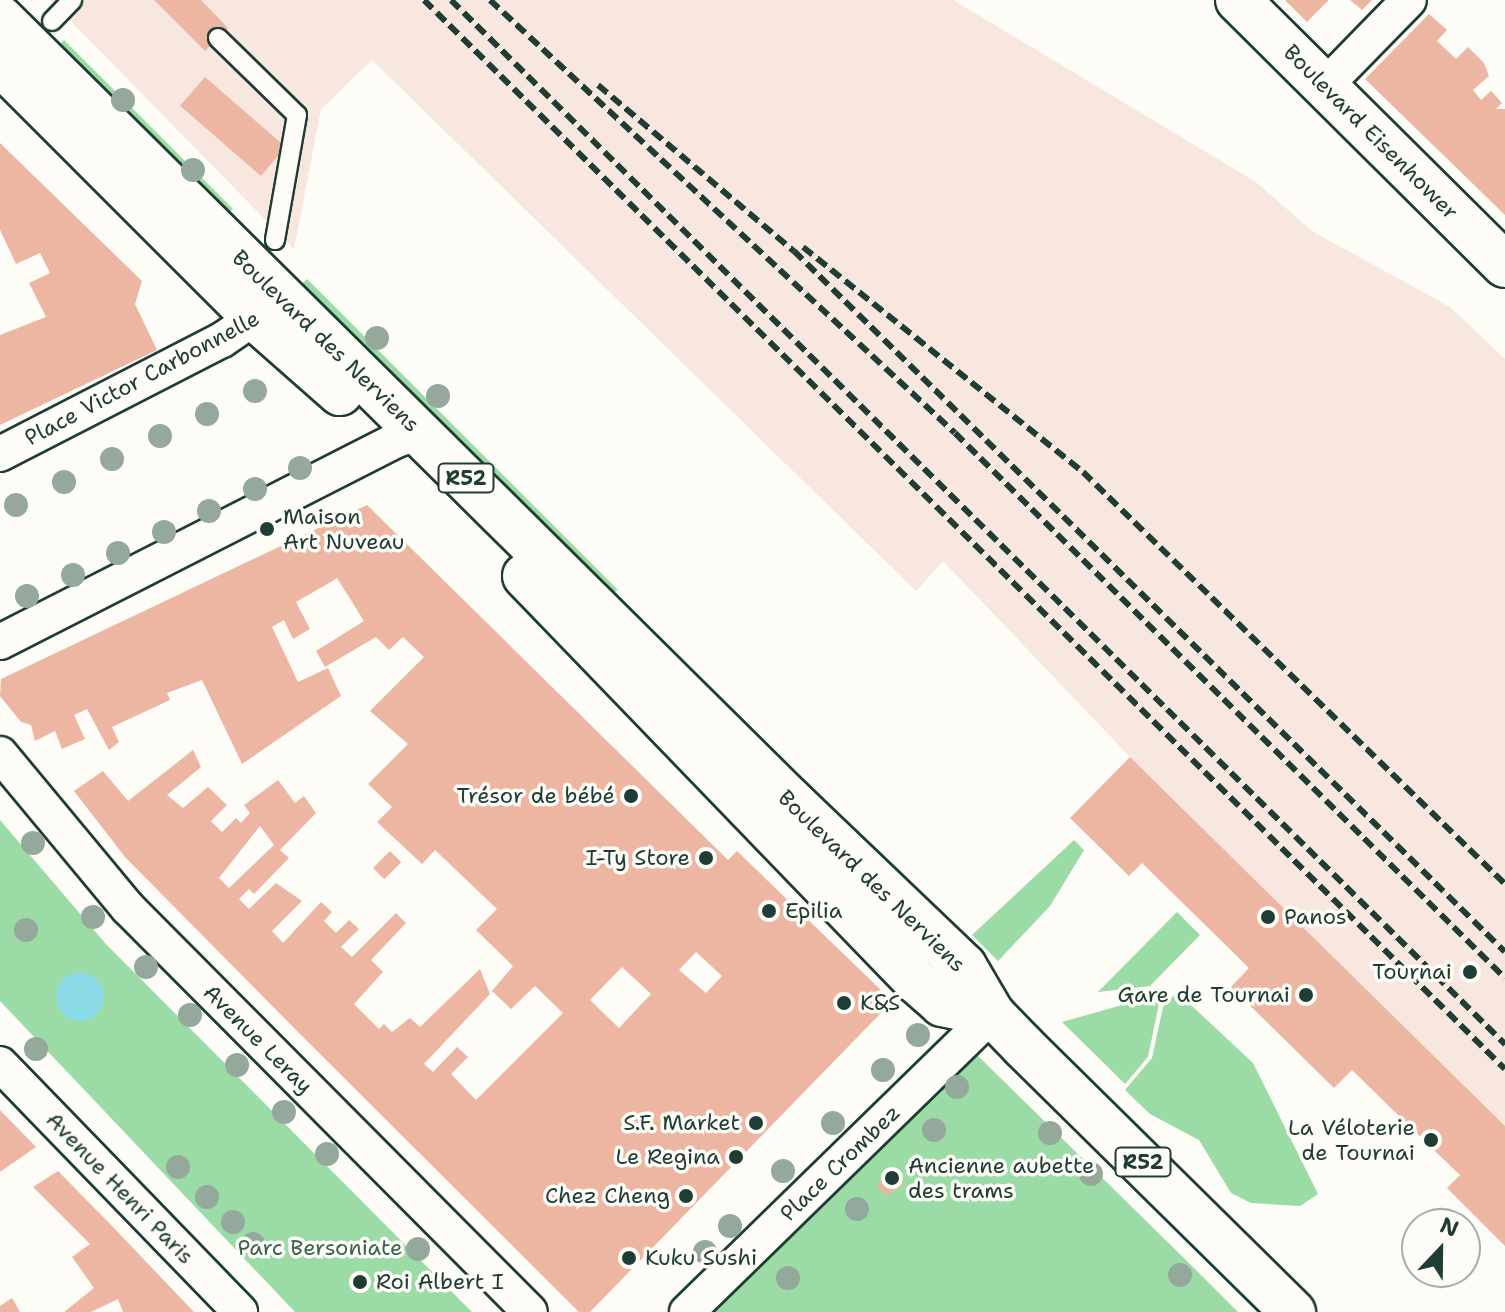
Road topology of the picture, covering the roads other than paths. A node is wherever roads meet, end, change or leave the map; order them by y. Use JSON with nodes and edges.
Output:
{"nodes":[{"id":1,"x":3,"y":0,"type":"edge"},
{"id":2,"x":72,"y":0,"type":"edge"},
{"id":3,"x":1238,"y":0,"type":"edge"},
{"id":4,"x":1409,"y":0,"type":"edge"},
{"id":5,"x":0,"y":18,"type":"edge"},
{"id":6,"x":52,"y":21,"type":"dead end"},
{"id":7,"x":218,"y":38,"type":"dead end"},
{"id":8,"x":0,"y":63,"type":"edge"},
{"id":9,"x":1325,"y":86,"type":"junction"},
{"id":10,"x":275,"y":240,"type":"dead end"},
{"id":11,"x":1505,"y":265,"type":"edge"},
{"id":12,"x":269,"y":308,"type":"junction"},
{"id":13,"x":407,"y":436,"type":"junction"},
{"id":14,"x":0,"y":454,"type":"edge"},
{"id":15,"x":0,"y":642,"type":"edge"},
{"id":16,"x":0,"y":754,"type":"edge"},
{"id":17,"x":934,"y":937,"type":"junction"},
{"id":18,"x":992,"y":1014,"type":"junction"},
{"id":19,"x":0,"y":1064,"type":"edge"},
{"id":20,"x":240,"y":1312,"type":"edge"},
{"id":21,"x":530,"y":1312,"type":"edge"},
{"id":22,"x":687,"y":1312,"type":"edge"},
{"id":23,"x":1293,"y":1312,"type":"edge"}],
"edges":[{"from":1,"to":17,"type":"lane"},
{"from":2,"to":6,"type":"lane"},
{"from":3,"to":9,"type":"main road","name":"Boulevard Eisenhower"},
{"from":4,"to":9,"type":"street"},
{"from":5,"to":12,"type":"main road","name":"Boulevard des Nerviens","number":"R52"},
{"from":7,"to":10,"type":"lane"},
{"from":8,"to":12,"type":"main road","name":"Boulevard des Nerviens","number":"R52"},
{"from":9,"to":11,"type":"main road","name":"Boulevard Eisenhower"},
{"from":12,"to":13,"type":"main road","name":"Boulevard des Nerviens","number":"R52"},
{"from":12,"to":14,"type":"street","name":"Place Victor Carbonnelle"},
{"from":13,"to":15,"type":"street"},
{"from":13,"to":17,"type":"main road","name":"Boulevard des Nerviens","number":"R52"},
{"from":13,"to":18,"type":"main road","name":"Boulevard des Nerviens","number":"R52"},
{"from":16,"to":21,"type":"street","name":"Avenue Leray"},
{"from":17,"to":18,"type":"main road","name":"Boulevard des Nerviens","number":"R52"},
{"from":18,"to":22,"type":"street","name":"Place Crombez"},
{"from":18,"to":23,"type":"main road","number":"R52"},
{"from":19,"to":20,"type":"street","name":"Avenue Henri Paris"}]}
